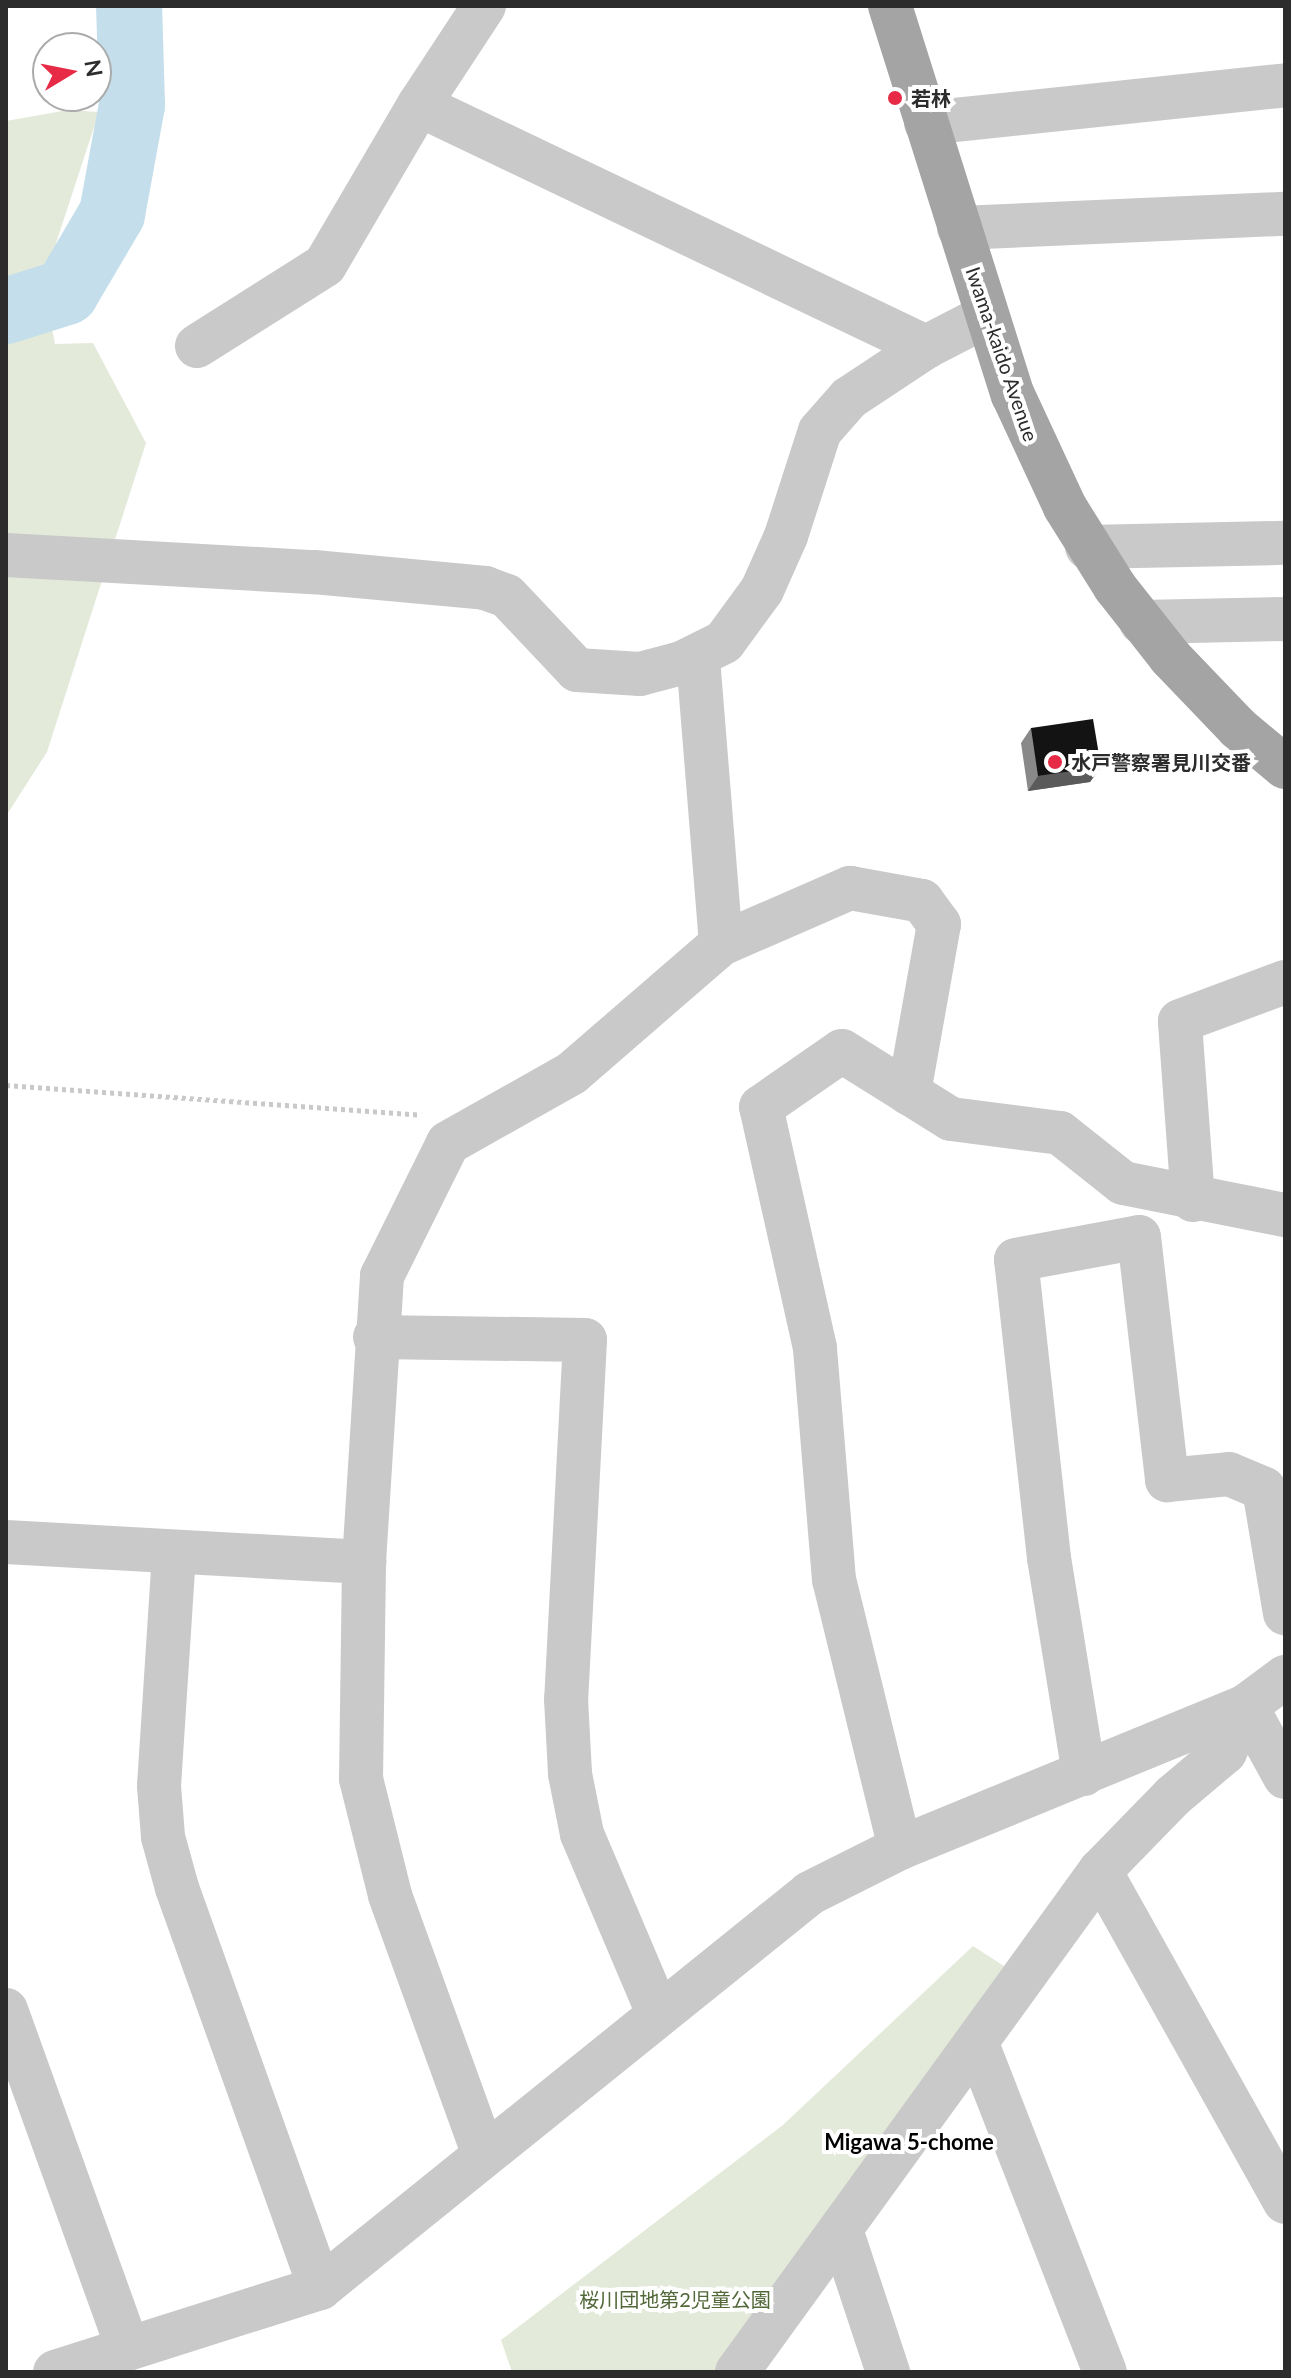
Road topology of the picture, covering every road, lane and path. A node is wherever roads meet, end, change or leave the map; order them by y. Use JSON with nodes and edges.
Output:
{"nodes":[{"id":1,"x":484,"y":6,"type":"edge"},
{"id":2,"x":890,"y":6,"type":"edge"},
{"id":3,"x":898,"y":6,"type":"edge"},
{"id":4,"x":1285,"y":85,"type":"edge"},
{"id":5,"x":419,"y":105,"type":"junction"},
{"id":6,"x":926,"y":123,"type":"junction"},
{"id":7,"x":1285,"y":214,"type":"edge"},
{"id":8,"x":959,"y":228,"type":"junction"},
{"id":9,"x":986,"y":316,"type":"junction"},
{"id":10,"x":197,"y":346,"type":"dead end"},
{"id":11,"x":926,"y":347,"type":"junction"},
{"id":12,"x":1285,"y":543,"type":"edge"},
{"id":13,"x":1087,"y":547,"type":"junction"},
{"id":14,"x":6,"y":555,"type":"edge"},
{"id":15,"x":1285,"y":619,"type":"edge"},
{"id":16,"x":1141,"y":622,"type":"junction"},
{"id":17,"x":698,"y":656,"type":"junction"},
{"id":18,"x":1285,"y":767,"type":"edge"},
{"id":19,"x":721,"y":944,"type":"junction"},
{"id":20,"x":1285,"y":982,"type":"edge"},
{"id":21,"x":6,"y":1085,"type":"edge"},
{"id":22,"x":909,"y":1093,"type":"junction"},
{"id":23,"x":470,"y":1132,"type":"junction"},
{"id":24,"x":1193,"y":1200,"type":"junction"},
{"id":25,"x":1285,"y":1215,"type":"edge"},
{"id":26,"x":375,"y":1337,"type":"junction"},
{"id":27,"x":6,"y":1542,"type":"edge"},
{"id":28,"x":174,"y":1554,"type":"junction"},
{"id":29,"x":364,"y":1562,"type":"junction"},
{"id":30,"x":1285,"y":1613,"type":"edge"},
{"id":31,"x":1285,"y":1677,"type":"edge"},
{"id":32,"x":1246,"y":1706,"type":"junction"},
{"id":33,"x":1084,"y":1774,"type":"junction"},
{"id":34,"x":1285,"y":1777,"type":"edge"},
{"id":35,"x":900,"y":1848,"type":"junction"},
{"id":36,"x":1100,"y":1871,"type":"junction"},
{"id":37,"x":6,"y":2010,"type":"edge"},
{"id":38,"x":657,"y":2011,"type":"junction"},
{"id":39,"x":977,"y":2044,"type":"junction"},
{"id":40,"x":484,"y":2155,"type":"junction"},
{"id":41,"x":1285,"y":2202,"type":"edge"},
{"id":42,"x":841,"y":2230,"type":"junction"},
{"id":43,"x":320,"y":2288,"type":"junction"},
{"id":44,"x":128,"y":2349,"type":"junction"},
{"id":45,"x":55,"y":2372,"type":"edge"},
{"id":46,"x":737,"y":2372,"type":"edge"},
{"id":47,"x":888,"y":2372,"type":"edge"},
{"id":48,"x":1105,"y":2372,"type":"edge"}],
"edges":[{"from":1,"to":5,"type":"street"},
{"from":2,"to":3,"type":"street"},
{"from":2,"to":6,"type":"main road","name":"Iwama-kaido Avenue"},
{"from":4,"to":6,"type":"street"},
{"from":5,"to":10,"type":"street"},
{"from":5,"to":11,"type":"street"},
{"from":6,"to":8,"type":"main road","name":"Iwama-kaido Avenue"},
{"from":7,"to":8,"type":"street"},
{"from":8,"to":9,"type":"main road","name":"Iwama-kaido Avenue"},
{"from":9,"to":11,"type":"street"},
{"from":9,"to":13,"type":"main road","name":"Iwama-kaido Avenue"},
{"from":11,"to":17,"type":"street"},
{"from":12,"to":13,"type":"street"},
{"from":13,"to":16,"type":"main road","name":"Iwama-kaido Avenue"},
{"from":14,"to":17,"type":"street"},
{"from":15,"to":16,"type":"street"},
{"from":16,"to":18,"type":"main road","name":"Iwama-kaido Avenue"},
{"from":17,"to":19,"type":"street"},
{"from":19,"to":22,"type":"street"},
{"from":19,"to":23,"type":"street"},
{"from":20,"to":24,"type":"street"},
{"from":21,"to":23,"type":"path"},
{"from":22,"to":24,"type":"street"},
{"from":22,"to":35,"type":"street"},
{"from":23,"to":26,"type":"street"},
{"from":24,"to":25,"type":"street"},
{"from":26,"to":29,"type":"street"},
{"from":26,"to":38,"type":"street"},
{"from":27,"to":28,"type":"street"},
{"from":28,"to":29,"type":"street"},
{"from":28,"to":43,"type":"street"},
{"from":29,"to":40,"type":"street"},
{"from":30,"to":33,"type":"street"},
{"from":31,"to":32,"type":"street"},
{"from":32,"to":33,"type":"street"},
{"from":32,"to":34,"type":"street"},
{"from":32,"to":36,"type":"street"},
{"from":33,"to":35,"type":"street"},
{"from":35,"to":38,"type":"street"},
{"from":36,"to":39,"type":"street"},
{"from":36,"to":41,"type":"street"},
{"from":37,"to":44,"type":"street"},
{"from":38,"to":40,"type":"street"},
{"from":39,"to":42,"type":"street"},
{"from":39,"to":48,"type":"street"},
{"from":40,"to":43,"type":"street"},
{"from":42,"to":46,"type":"street"},
{"from":42,"to":47,"type":"street"},
{"from":43,"to":44,"type":"street"},
{"from":44,"to":45,"type":"street"}]}
